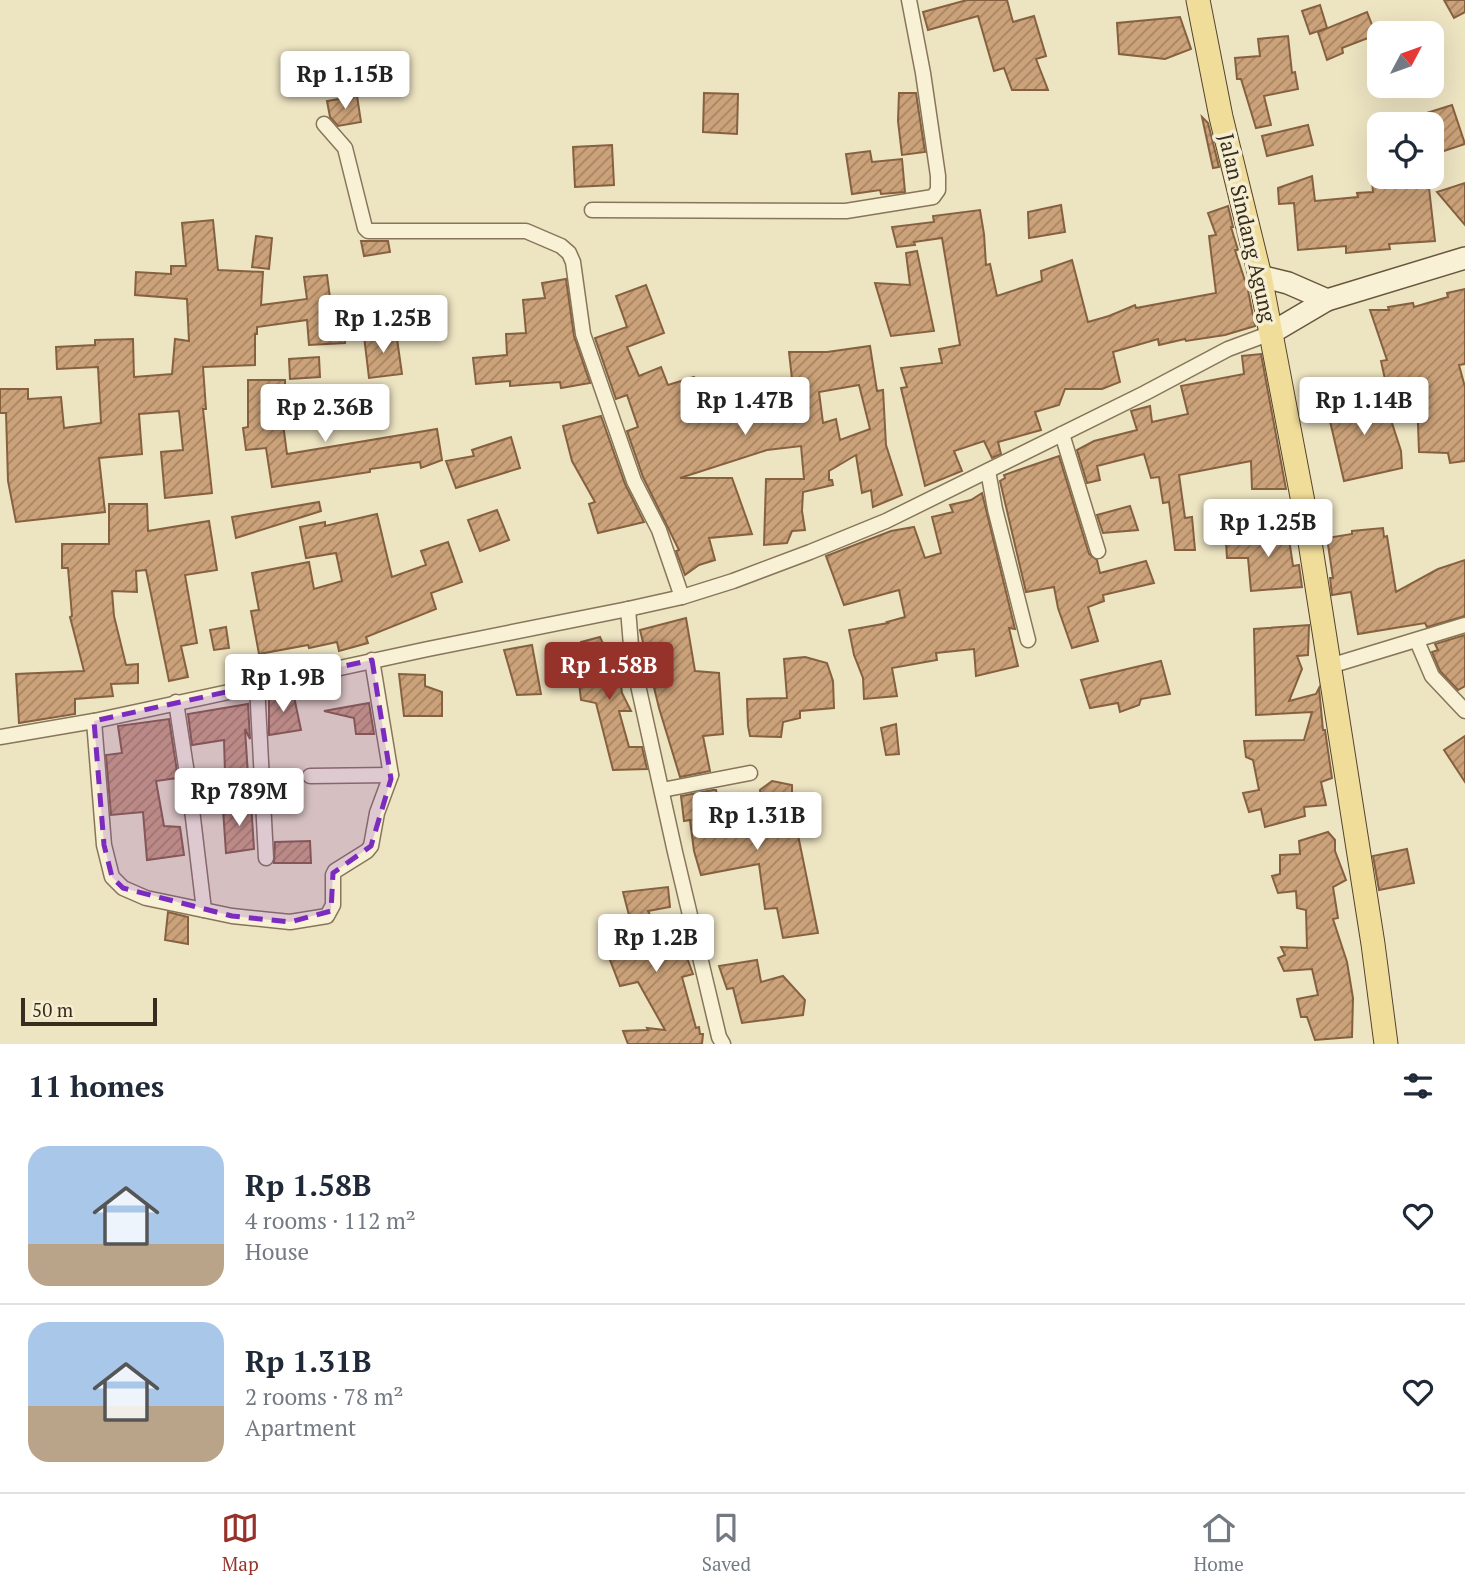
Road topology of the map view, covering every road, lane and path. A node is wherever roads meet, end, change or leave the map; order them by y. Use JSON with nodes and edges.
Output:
{"nodes":[{"id":1,"x":909,"y":0,"type":"edge"},
{"id":2,"x":1198,"y":0,"type":"edge"},
{"id":3,"x":324,"y":124,"type":"dead end"},
{"id":4,"x":592,"y":210,"type":"dead end"},
{"id":5,"x":1465,"y":258,"type":"edge"},
{"id":6,"x":1260,"y":276,"type":"junction"},
{"id":7,"x":1327,"y":300,"type":"junction"},
{"id":8,"x":1271,"y":333,"type":"junction"},
{"id":9,"x":1062,"y":433,"type":"junction"},
{"id":10,"x":988,"y":471,"type":"junction"},
{"id":11,"x":1098,"y":551,"type":"dead end"},
{"id":12,"x":682,"y":597,"type":"junction"},
{"id":13,"x":628,"y":609,"type":"junction"},
{"id":14,"x":1465,"y":625,"type":"edge"},
{"id":15,"x":1028,"y":640,"type":"dead end"},
{"id":16,"x":1417,"y":641,"type":"junction"},
{"id":17,"x":372,"y":660,"type":"junction"},
{"id":18,"x":1329,"y":666,"type":"junction"},
{"id":19,"x":257,"y":685,"type":"junction"},
{"id":20,"x":176,"y":702,"type":"junction"},
{"id":21,"x":1465,"y":711,"type":"edge"},
{"id":22,"x":94,"y":721,"type":"junction"},
{"id":23,"x":0,"y":737,"type":"edge"},
{"id":24,"x":750,"y":773,"type":"dead end"},
{"id":25,"x":391,"y":775,"type":"junction"},
{"id":26,"x":310,"y":776,"type":"dead end"},
{"id":27,"x":662,"y":790,"type":"junction"},
{"id":28,"x":266,"y":858,"type":"dead end"},
{"id":29,"x":204,"y":910,"type":"junction"},
{"id":30,"x":723,"y":1044,"type":"edge"},
{"id":31,"x":1386,"y":1044,"type":"edge"}],
"edges":[{"from":1,"to":4,"type":"street"},
{"from":2,"to":6,"type":"main road","name":"Jalan Sindang Agung"},
{"from":3,"to":12,"type":"street"},
{"from":5,"to":7,"type":"main road","name":"Jalan Sindang Agung"},
{"from":6,"to":7,"type":"main road"},
{"from":6,"to":8,"type":"main road","name":"Jalan Sindang Agung"},
{"from":7,"to":8,"type":"main road","name":"Jalan Sindang Agung"},
{"from":8,"to":9,"type":"street"},
{"from":8,"to":18,"type":"main road"},
{"from":9,"to":10,"type":"street"},
{"from":9,"to":11,"type":"street"},
{"from":10,"to":12,"type":"street"},
{"from":10,"to":15,"type":"street"},
{"from":12,"to":13,"type":"street"},
{"from":13,"to":17,"type":"street"},
{"from":13,"to":27,"type":"street"},
{"from":14,"to":16,"type":"street"},
{"from":16,"to":18,"type":"street"},
{"from":16,"to":21,"type":"street"},
{"from":17,"to":19,"type":"street"},
{"from":17,"to":25,"type":"street"},
{"from":18,"to":31,"type":"main road"},
{"from":19,"to":20,"type":"street"},
{"from":19,"to":28,"type":"street"},
{"from":20,"to":22,"type":"street"},
{"from":20,"to":29,"type":"street"},
{"from":22,"to":23,"type":"street"},
{"from":22,"to":29,"type":"street"},
{"from":24,"to":27,"type":"street"},
{"from":25,"to":26,"type":"street"},
{"from":25,"to":29,"type":"street"},
{"from":27,"to":30,"type":"street"}]}
